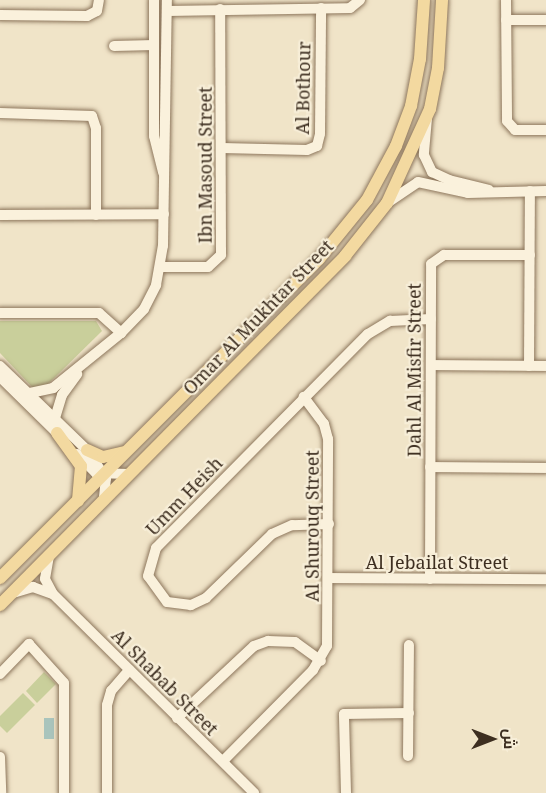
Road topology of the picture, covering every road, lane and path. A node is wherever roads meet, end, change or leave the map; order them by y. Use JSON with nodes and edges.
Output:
{"nodes":[{"id":1,"x":99,"y":0,"type":"edge"},
{"id":2,"x":154,"y":0,"type":"edge"},
{"id":3,"x":360,"y":0,"type":"edge"},
{"id":4,"x":424,"y":0,"type":"edge"},
{"id":5,"x":442,"y":0,"type":"edge"},
{"id":6,"x":506,"y":0,"type":"edge"},
{"id":7,"x":167,"y":5,"type":"edge"},
{"id":8,"x":321,"y":8,"type":"junction"},
{"id":9,"x":220,"y":9,"type":"junction"},
{"id":10,"x":0,"y":15,"type":"edge"},
{"id":11,"x":506,"y":20,"type":"junction"},
{"id":12,"x":546,"y":20,"type":"edge"},
{"id":13,"x":154,"y":45,"type":"junction"},
{"id":14,"x":114,"y":46,"type":"dead end"},
{"id":15,"x":154,"y":109,"type":"junction"},
{"id":16,"x":167,"y":109,"type":"junction"},
{"id":17,"x":0,"y":113,"type":"edge"},
{"id":18,"x":427,"y":118,"type":"junction"},
{"id":19,"x":546,"y":130,"type":"edge"},
{"id":20,"x":222,"y":148,"type":"junction"},
{"id":21,"x":164,"y":176,"type":"junction"},
{"id":22,"x":489,"y":190,"type":"junction"},
{"id":23,"x":530,"y":192,"type":"junction"},
{"id":24,"x":546,"y":192,"type":"edge"},
{"id":25,"x":387,"y":203,"type":"junction"},
{"id":26,"x":164,"y":214,"type":"junction"},
{"id":27,"x":0,"y":215,"type":"edge"},
{"id":28,"x":96,"y":215,"type":"junction"},
{"id":29,"x":530,"y":255,"type":"junction"},
{"id":30,"x":161,"y":267,"type":"junction"},
{"id":31,"x":0,"y":313,"type":"edge"},
{"id":32,"x":431,"y":319,"type":"junction"},
{"id":33,"x":121,"y":333,"type":"junction"},
{"id":34,"x":86,"y":362,"type":"junction"},
{"id":35,"x":431,"y":365,"type":"junction"},
{"id":36,"x":0,"y":366,"type":"edge"},
{"id":37,"x":529,"y":366,"type":"junction"},
{"id":38,"x":546,"y":366,"type":"edge"},
{"id":39,"x":0,"y":377,"type":"edge"},
{"id":40,"x":30,"y":393,"type":"junction"},
{"id":41,"x":304,"y":397,"type":"junction"},
{"id":42,"x":55,"y":418,"type":"junction"},
{"id":43,"x":57,"y":433,"type":"junction"},
{"id":44,"x":130,"y":448,"type":"junction"},
{"id":45,"x":87,"y":450,"type":"junction"},
{"id":46,"x":430,"y":467,"type":"junction"},
{"id":47,"x":546,"y":468,"type":"edge"},
{"id":48,"x":104,"y":474,"type":"junction"},
{"id":49,"x":128,"y":474,"type":"junction"},
{"id":50,"x":104,"y":498,"type":"junction"},
{"id":51,"x":78,"y":501,"type":"junction"},
{"id":52,"x":328,"y":524,"type":"junction"},
{"id":53,"x":50,"y":553,"type":"junction"},
{"id":54,"x":0,"y":578,"type":"edge"},
{"id":55,"x":328,"y":578,"type":"junction"},
{"id":56,"x":430,"y":579,"type":"junction"},
{"id":57,"x":546,"y":579,"type":"edge"},
{"id":58,"x":53,"y":594,"type":"junction"},
{"id":59,"x":4,"y":601,"type":"edge"},
{"id":60,"x":409,"y":645,"type":"dead end"},
{"id":61,"x":321,"y":661,"type":"junction"},
{"id":62,"x":129,"y":670,"type":"junction"},
{"id":63,"x":0,"y":674,"type":"edge"},
{"id":64,"x":409,"y":713,"type":"junction"},
{"id":65,"x":177,"y":718,"type":"junction"},
{"id":66,"x":408,"y":756,"type":"dead end"},
{"id":67,"x":0,"y":757,"type":"edge"},
{"id":68,"x":223,"y":762,"type":"junction"},
{"id":69,"x":1,"y":793,"type":"edge"},
{"id":70,"x":64,"y":793,"type":"edge"},
{"id":71,"x":107,"y":793,"type":"edge"},
{"id":72,"x":254,"y":793,"type":"edge"},
{"id":73,"x":346,"y":793,"type":"edge"}],
"edges":[{"from":1,"to":10,"type":"street"},
{"from":2,"to":13,"type":"street"},
{"from":3,"to":8,"type":"street"},
{"from":4,"to":44,"type":"main road","name":"Omar Al Mukhtar Street"},
{"from":5,"to":18,"type":"main road","name":"Omar Al Mukhtar Street"},
{"from":6,"to":11,"type":"street"},
{"from":7,"to":9,"type":"street"},
{"from":7,"to":16,"type":"street"},
{"from":8,"to":9,"type":"street"},
{"from":8,"to":20,"type":"street","name":"Al Bothour"},
{"from":9,"to":20,"type":"street","name":"Ibn Masoud Street"},
{"from":11,"to":12,"type":"street"},
{"from":11,"to":19,"type":"street"},
{"from":13,"to":14,"type":"street"},
{"from":13,"to":15,"type":"street"},
{"from":15,"to":16,"type":"street"},
{"from":15,"to":21,"type":"street"},
{"from":16,"to":21,"type":"street"},
{"from":17,"to":28,"type":"street"},
{"from":18,"to":22,"type":"street"},
{"from":18,"to":25,"type":"main road","name":"Omar Al Mukhtar Street"},
{"from":20,"to":30,"type":"street","name":"Ibn Masoud Street"},
{"from":21,"to":26,"type":"street"},
{"from":22,"to":23,"type":"street"},
{"from":22,"to":25,"type":"street"},
{"from":23,"to":24,"type":"street"},
{"from":23,"to":29,"type":"street"},
{"from":25,"to":49,"type":"main road","name":"Omar Al Mukhtar Street"},
{"from":26,"to":28,"type":"street"},
{"from":26,"to":30,"type":"street"},
{"from":27,"to":28,"type":"street"},
{"from":29,"to":32,"type":"street","name":"Dahl Al Misfir Street"},
{"from":29,"to":37,"type":"street"},
{"from":30,"to":33,"type":"street"},
{"from":31,"to":33,"type":"street"},
{"from":32,"to":35,"type":"street","name":"Dahl Al Misfir Street"},
{"from":32,"to":41,"type":"street","name":"Umm Heish"},
{"from":33,"to":34,"type":"street"},
{"from":34,"to":40,"type":"street"},
{"from":34,"to":42,"type":"street"},
{"from":35,"to":37,"type":"street"},
{"from":35,"to":46,"type":"street","name":"Dahl Al Misfir Street"},
{"from":36,"to":40,"type":"street"},
{"from":37,"to":38,"type":"street"},
{"from":39,"to":43,"type":"street"},
{"from":40,"to":42,"type":"street"},
{"from":41,"to":52,"type":"street","name":"Al Shurouq Street"},
{"from":41,"to":52,"type":"street","name":"Umm Heish"},
{"from":42,"to":45,"type":"street"},
{"from":43,"to":48,"type":"street"},
{"from":43,"to":51,"type":"main road"},
{"from":44,"to":45,"type":"main road"},
{"from":44,"to":48,"type":"main road","name":"Omar Al Mukhtar Street"},
{"from":45,"to":48,"type":"street"},
{"from":46,"to":47,"type":"street"},
{"from":46,"to":56,"type":"street","name":"Dahl Al Misfir Street"},
{"from":48,"to":49,"type":"street"},
{"from":48,"to":50,"type":"street"},
{"from":48,"to":51,"type":"main road","name":"Omar Al Mukhtar Street"},
{"from":49,"to":50,"type":"main road","name":"Omar Al Mukhtar Street"},
{"from":50,"to":53,"type":"main road","name":"Omar Al Mukhtar Street"},
{"from":51,"to":54,"type":"main road","name":"Omar Al Mukhtar Street"},
{"from":52,"to":55,"type":"street","name":"Al Shurouq Street"},
{"from":53,"to":58,"type":"street"},
{"from":53,"to":59,"type":"main road","name":"Omar Al Mukhtar Street"},
{"from":55,"to":56,"type":"street","name":"Al Jebailat Street"},
{"from":55,"to":61,"type":"street","name":"Al Shurouq Street"},
{"from":56,"to":57,"type":"street","name":"Al Jebailat Street"},
{"from":58,"to":59,"type":"street"},
{"from":58,"to":62,"type":"street","name":"Al Shabab Street"},
{"from":60,"to":64,"type":"street"},
{"from":61,"to":65,"type":"street"},
{"from":61,"to":68,"type":"street"},
{"from":62,"to":65,"type":"street","name":"Al Shabab Street"},
{"from":62,"to":71,"type":"street"},
{"from":63,"to":70,"type":"street"},
{"from":64,"to":66,"type":"street"},
{"from":64,"to":73,"type":"street"},
{"from":65,"to":68,"type":"street","name":"Al Shabab Street"},
{"from":67,"to":69,"type":"street"},
{"from":68,"to":72,"type":"street","name":"Al Shabab Street"}]}
